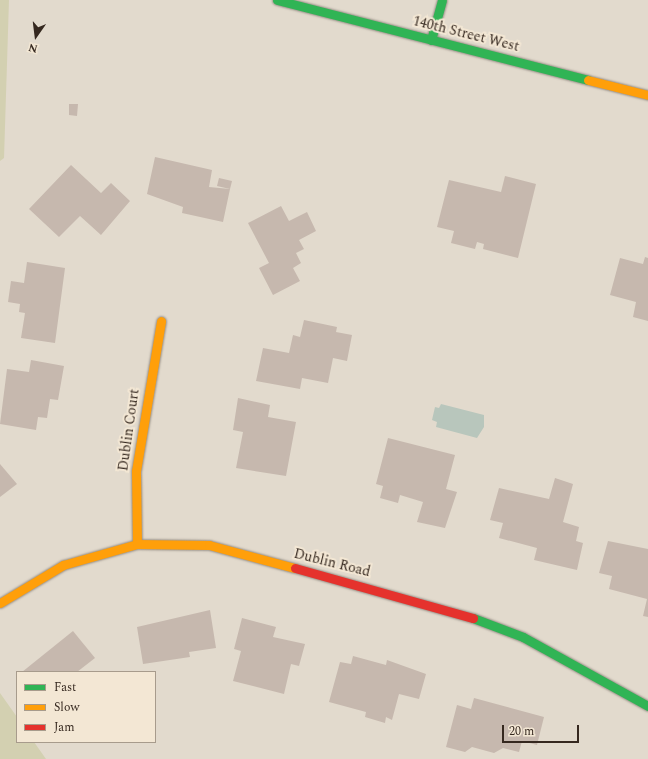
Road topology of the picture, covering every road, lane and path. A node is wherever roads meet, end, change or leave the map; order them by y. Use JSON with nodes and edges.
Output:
{"nodes":[{"id":1,"x":277,"y":0,"type":"edge"},
{"id":2,"x":442,"y":0,"type":"edge"},
{"id":3,"x":431,"y":40,"type":"junction"},
{"id":4,"x":648,"y":95,"type":"edge"},
{"id":5,"x":161,"y":321,"type":"dead end"},
{"id":6,"x":137,"y":544,"type":"junction"},
{"id":7,"x":0,"y":603,"type":"edge"},
{"id":8,"x":648,"y":706,"type":"edge"}],
"edges":[{"from":1,"to":3,"type":"street","name":"140th Street West"},
{"from":2,"to":3,"type":"street"},
{"from":3,"to":4,"type":"street","name":"140th Street West"},
{"from":5,"to":6,"type":"street","name":"Dublin Court"},
{"from":6,"to":7,"type":"street","name":"Dublin Road"},
{"from":6,"to":8,"type":"street","name":"Dublin Road"}]}
